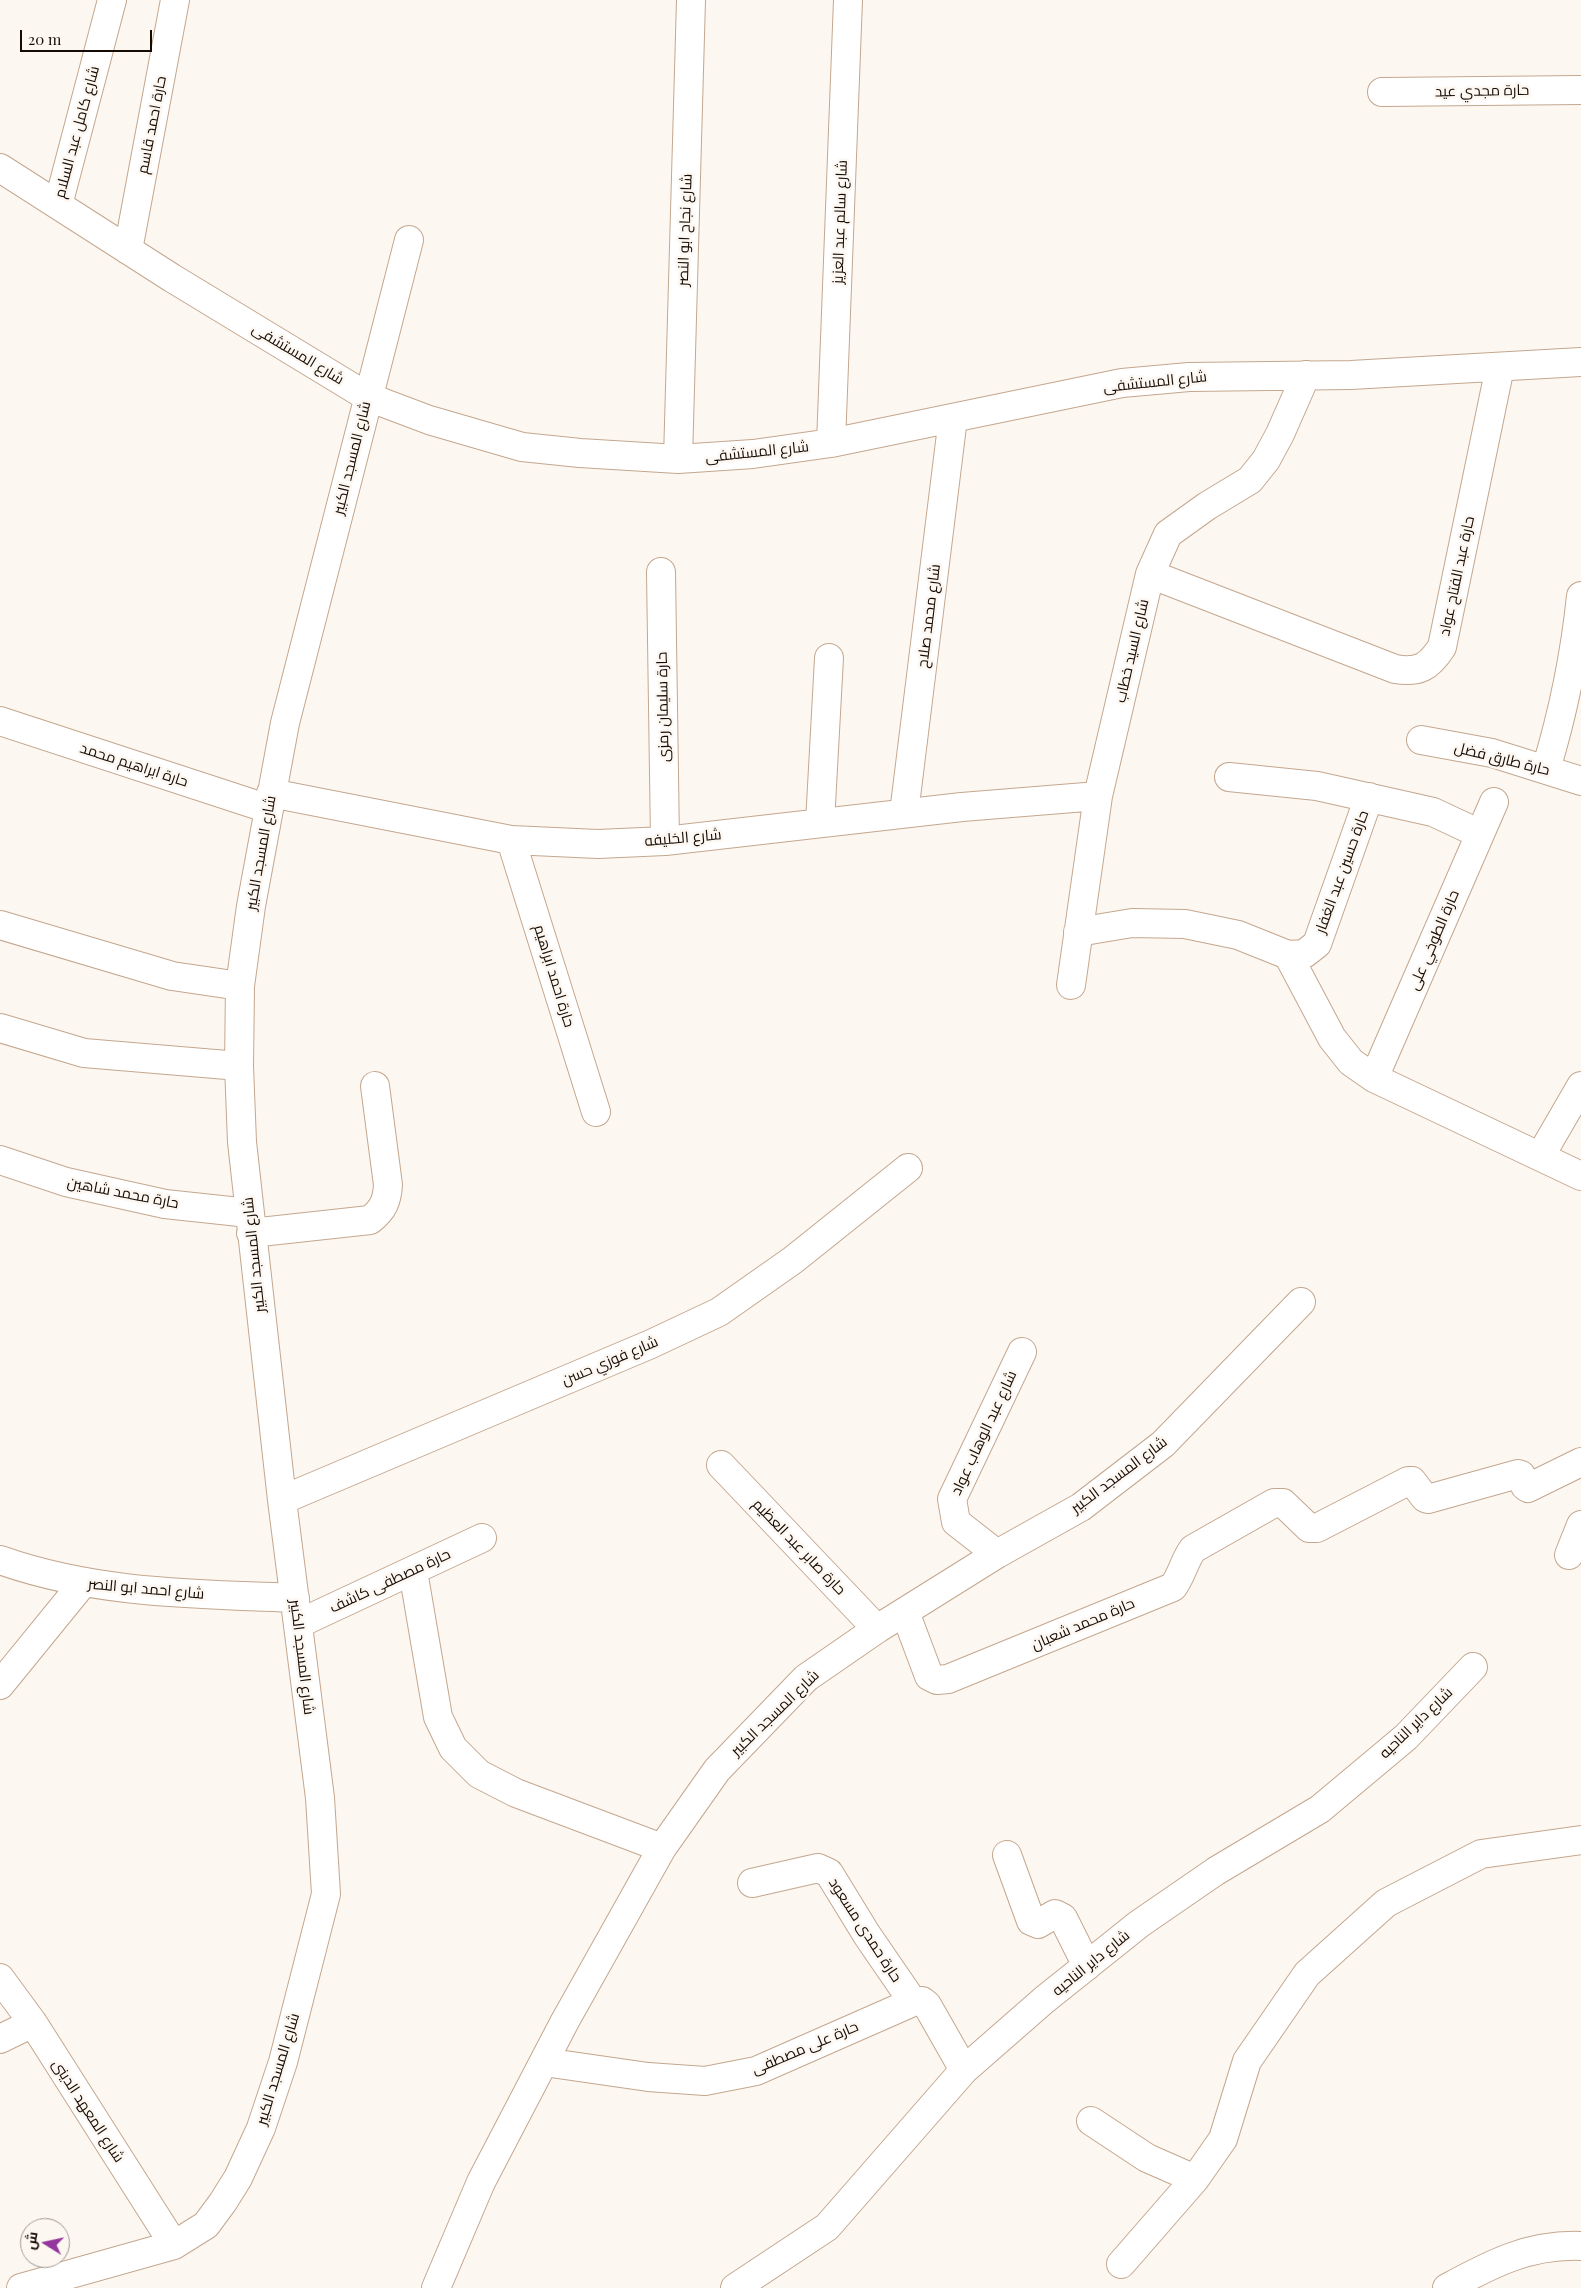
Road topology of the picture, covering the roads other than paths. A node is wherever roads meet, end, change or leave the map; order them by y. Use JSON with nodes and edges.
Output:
{"nodes":[{"id":1,"x":112,"y":0,"type":"edge"},
{"id":2,"x":176,"y":0,"type":"edge"},
{"id":3,"x":691,"y":0,"type":"edge"},
{"id":4,"x":848,"y":0,"type":"edge"},
{"id":5,"x":1581,"y":90,"type":"edge"},
{"id":6,"x":1382,"y":92,"type":"dead end"},
{"id":7,"x":0,"y":168,"type":"edge"},
{"id":8,"x":58,"y":205,"type":"junction"},
{"id":9,"x":409,"y":240,"type":"dead end"},
{"id":10,"x":128,"y":250,"type":"junction"},
{"id":11,"x":1581,"y":362,"type":"edge"},
{"id":12,"x":1500,"y":367,"type":"junction"},
{"id":13,"x":1306,"y":375,"type":"junction"},
{"id":14,"x":368,"y":397,"type":"junction"},
{"id":15,"x":953,"y":418,"type":"junction"},
{"id":16,"x":831,"y":443,"type":"junction"},
{"id":17,"x":678,"y":459,"type":"junction"},
{"id":18,"x":661,"y":572,"type":"dead end"},
{"id":19,"x":1150,"y":574,"type":"junction"},
{"id":20,"x":1581,"y":596,"type":"edge"},
{"id":21,"x":829,"y":658,"type":"dead end"},
{"id":22,"x":0,"y":721,"type":"edge"},
{"id":23,"x":1421,"y":740,"type":"dead end"},
{"id":24,"x":1546,"y":769,"type":"junction"},
{"id":25,"x":1229,"y":777,"type":"dead end"},
{"id":26,"x":1581,"y":781,"type":"edge"},
{"id":27,"x":1098,"y":796,"type":"junction"},
{"id":28,"x":1369,"y":797,"type":"junction"},
{"id":29,"x":270,"y":801,"type":"junction"},
{"id":30,"x":1494,"y":802,"type":"dead end"},
{"id":31,"x":904,"y":813,"type":"junction"},
{"id":32,"x":820,"y":823,"type":"junction"},
{"id":33,"x":1480,"y":834,"type":"junction"},
{"id":34,"x":512,"y":840,"type":"junction"},
{"id":35,"x":665,"y":841,"type":"junction"},
{"id":36,"x":0,"y":925,"type":"edge"},
{"id":37,"x":1078,"y":932,"type":"junction"},
{"id":38,"x":1288,"y":955,"type":"junction"},
{"id":39,"x":1071,"y":985,"type":"dead end"},
{"id":40,"x":240,"y":986,"type":"junction"},
{"id":41,"x":0,"y":1028,"type":"edge"},
{"id":42,"x":239,"y":1066,"type":"junction"},
{"id":43,"x":1374,"y":1078,"type":"junction"},
{"id":44,"x":375,"y":1086,"type":"dead end"},
{"id":45,"x":1581,"y":1086,"type":"edge"},
{"id":46,"x":596,"y":1112,"type":"dead end"},
{"id":47,"x":1541,"y":1155,"type":"junction"},
{"id":48,"x":0,"y":1160,"type":"edge"},
{"id":49,"x":908,"y":1168,"type":"dead end"},
{"id":50,"x":1581,"y":1176,"type":"edge"},
{"id":51,"x":250,"y":1223,"type":"junction"},
{"id":52,"x":1301,"y":1302,"type":"dead end"},
{"id":53,"x":1022,"y":1352,"type":"dead end"},
{"id":54,"x":1581,"y":1462,"type":"edge"},
{"id":55,"x":721,"y":1466,"type":"dead end"},
{"id":56,"x":282,"y":1500,"type":"junction"},
{"id":57,"x":1581,"y":1525,"type":"edge"},
{"id":58,"x":482,"y":1538,"type":"dead end"},
{"id":59,"x":998,"y":1554,"type":"junction"},
{"id":60,"x":1569,"y":1554,"type":"dead end"},
{"id":61,"x":0,"y":1560,"type":"edge"},
{"id":62,"x":413,"y":1571,"type":"junction"},
{"id":63,"x":83,"y":1583,"type":"junction"},
{"id":64,"x":297,"y":1611,"type":"junction"},
{"id":65,"x":905,"y":1612,"type":"junction"},
{"id":66,"x":877,"y":1629,"type":"junction"},
{"id":67,"x":1473,"y":1667,"type":"dead end"},
{"id":68,"x":0,"y":1685,"type":"edge"},
{"id":69,"x":1581,"y":1840,"type":"edge"},
{"id":70,"x":662,"y":1848,"type":"junction"},
{"id":71,"x":1007,"y":1855,"type":"dead end"},
{"id":72,"x":752,"y":1883,"type":"dead end"},
{"id":73,"x":1087,"y":1966,"type":"junction"},
{"id":74,"x":0,"y":1978,"type":"edge"},
{"id":75,"x":913,"y":2002,"type":"junction"},
{"id":76,"x":33,"y":2024,"type":"junction"},
{"id":77,"x":0,"y":2039,"type":"edge"},
{"id":78,"x":544,"y":2062,"type":"junction"},
{"id":79,"x":964,"y":2070,"type":"junction"},
{"id":80,"x":1091,"y":2121,"type":"dead end"},
{"id":81,"x":1195,"y":2179,"type":"junction"},
{"id":82,"x":174,"y":2245,"type":"junction"},
{"id":83,"x":1581,"y":2246,"type":"edge"},
{"id":84,"x":1120,"y":2264,"type":"dead end"},
{"id":85,"x":21,"y":2288,"type":"edge"},
{"id":86,"x":436,"y":2288,"type":"edge"},
{"id":87,"x":735,"y":2288,"type":"edge"},
{"id":88,"x":1447,"y":2288,"type":"edge"}],
"edges":[{"from":1,"to":8,"type":"street","name":"شارع كامل عبد السلام"},
{"from":2,"to":10,"type":"street","name":"حارة احمد قاسم"},
{"from":3,"to":17,"type":"street","name":"شارع نجاح ابو النصر"},
{"from":4,"to":16,"type":"street","name":"شارع سالم عبد العزيز"},
{"from":5,"to":6,"type":"street","name":"حارة مجدي عيد"},
{"from":7,"to":8,"type":"street","name":"شارع المستشفى"},
{"from":8,"to":10,"type":"street","name":"شارع المستشفى"},
{"from":9,"to":14,"type":"street","name":"شارع المسجد الكبير"},
{"from":10,"to":14,"type":"street","name":"شارع المستشفى"},
{"from":11,"to":12,"type":"street","name":"شارع المستشفى"},
{"from":12,"to":13,"type":"street","name":"شارع المستشفى"},
{"from":12,"to":19,"type":"street","name":"حارة عبد الفتاح عواد"},
{"from":13,"to":15,"type":"street","name":"شارع المستشفى"},
{"from":13,"to":19,"type":"street","name":"شارع السيد خطاب"},
{"from":14,"to":17,"type":"street","name":"شارع المستشفى"},
{"from":14,"to":29,"type":"street","name":"شارع المسجد الكبير"},
{"from":15,"to":16,"type":"street","name":"شارع المستشفى"},
{"from":15,"to":31,"type":"street","name":"شارع محمد صلاح"},
{"from":16,"to":17,"type":"street","name":"شارع المستشفى"},
{"from":18,"to":35,"type":"street","name":"حارة سليمان رمزى"},
{"from":19,"to":27,"type":"street","name":"شارع السيد خطاب"},
{"from":20,"to":24,"type":"street"},
{"from":21,"to":32,"type":"street"},
{"from":22,"to":29,"type":"street","name":"حارة ابراهيم محمد"},
{"from":23,"to":24,"type":"street","name":"حارة طارق فضل"},
{"from":24,"to":26,"type":"street","name":"حارة طارق فضل"},
{"from":25,"to":28,"type":"street"},
{"from":27,"to":31,"type":"street","name":"شارع الخليفه"},
{"from":27,"to":37,"type":"street","name":"شارع السيد خطاب"},
{"from":28,"to":33,"type":"street"},
{"from":28,"to":38,"type":"street","name":"حارة حسين عبد الغفار"},
{"from":29,"to":34,"type":"street","name":"شارع الخليفه"},
{"from":29,"to":40,"type":"street","name":"شارع المسجد الكبير"},
{"from":30,"to":33,"type":"street","name":"حارة الطوخي على"},
{"from":31,"to":32,"type":"street","name":"شارع الخليفه"},
{"from":32,"to":35,"type":"street","name":"شارع الخليفه"},
{"from":33,"to":43,"type":"street","name":"حارة الطوخي على"},
{"from":34,"to":35,"type":"street","name":"شارع الخليفه"},
{"from":34,"to":46,"type":"street","name":"حارة احمد ابراهيم"},
{"from":36,"to":40,"type":"street"},
{"from":37,"to":38,"type":"street"},
{"from":37,"to":39,"type":"street","name":"شارع السيد خطاب"},
{"from":38,"to":43,"type":"street"},
{"from":40,"to":42,"type":"street","name":"شارع المسجد الكبير"},
{"from":41,"to":42,"type":"street"},
{"from":42,"to":51,"type":"street","name":"شارع المسجد الكبير"},
{"from":43,"to":47,"type":"street"},
{"from":44,"to":51,"type":"street","name":"حارة محمد شاهين"},
{"from":45,"to":47,"type":"street"},
{"from":47,"to":50,"type":"street"},
{"from":48,"to":51,"type":"street","name":"حارة محمد شاهين"},
{"from":49,"to":56,"type":"street","name":"شارع فوزي حسن"},
{"from":51,"to":56,"type":"street","name":"شارع المسجد الكبير"},
{"from":52,"to":59,"type":"street","name":"شارع المسجد الكبير"},
{"from":53,"to":59,"type":"street","name":"شارع عبد الوهاب عواد"},
{"from":54,"to":65,"type":"street","name":"حارة محمد شعبان"},
{"from":55,"to":66,"type":"street","name":"حارة صابر عبد العظيم"},
{"from":56,"to":64,"type":"street","name":"شارع المسجد الكبير"},
{"from":57,"to":60,"type":"street"},
{"from":58,"to":62,"type":"street","name":"حارة مصطفى كاشف"},
{"from":59,"to":65,"type":"street","name":"شارع المسجد الكبير"},
{"from":61,"to":63,"type":"street","name":"شارع احمد ابو النصر"},
{"from":62,"to":64,"type":"street","name":"حارة مصطفى كاشف"},
{"from":62,"to":70,"type":"street"},
{"from":63,"to":64,"type":"street","name":"شارع احمد ابو النصر"},
{"from":63,"to":68,"type":"street"},
{"from":64,"to":82,"type":"street","name":"شارع المسجد الكبير"},
{"from":65,"to":66,"type":"street","name":"شارع المسجد الكبير"},
{"from":66,"to":70,"type":"street","name":"شارع المسجد الكبير"},
{"from":67,"to":73,"type":"street","name":"شارع داير الناحيه"},
{"from":69,"to":81,"type":"street"},
{"from":70,"to":78,"type":"street","name":"شارع المسجد الكبير"},
{"from":71,"to":73,"type":"street"},
{"from":72,"to":75,"type":"street","name":"حارة حمدى مسعود"},
{"from":73,"to":79,"type":"street","name":"شارع داير الناحيه"},
{"from":74,"to":76,"type":"street","name":"شارع المعهد الدينى"},
{"from":75,"to":78,"type":"street","name":"حارة على مصطفى"},
{"from":75,"to":79,"type":"street"},
{"from":76,"to":77,"type":"street"},
{"from":76,"to":82,"type":"street","name":"شارع المعهد الدينى"},
{"from":78,"to":86,"type":"street","name":"شارع المسجد الكبير"},
{"from":79,"to":87,"type":"street","name":"شارع داير الناحيه"},
{"from":80,"to":81,"type":"street"},
{"from":81,"to":84,"type":"street"},
{"from":82,"to":85,"type":"street","name":"شارع المسجد الكبير"},
{"from":83,"to":88,"type":"street"}]}
